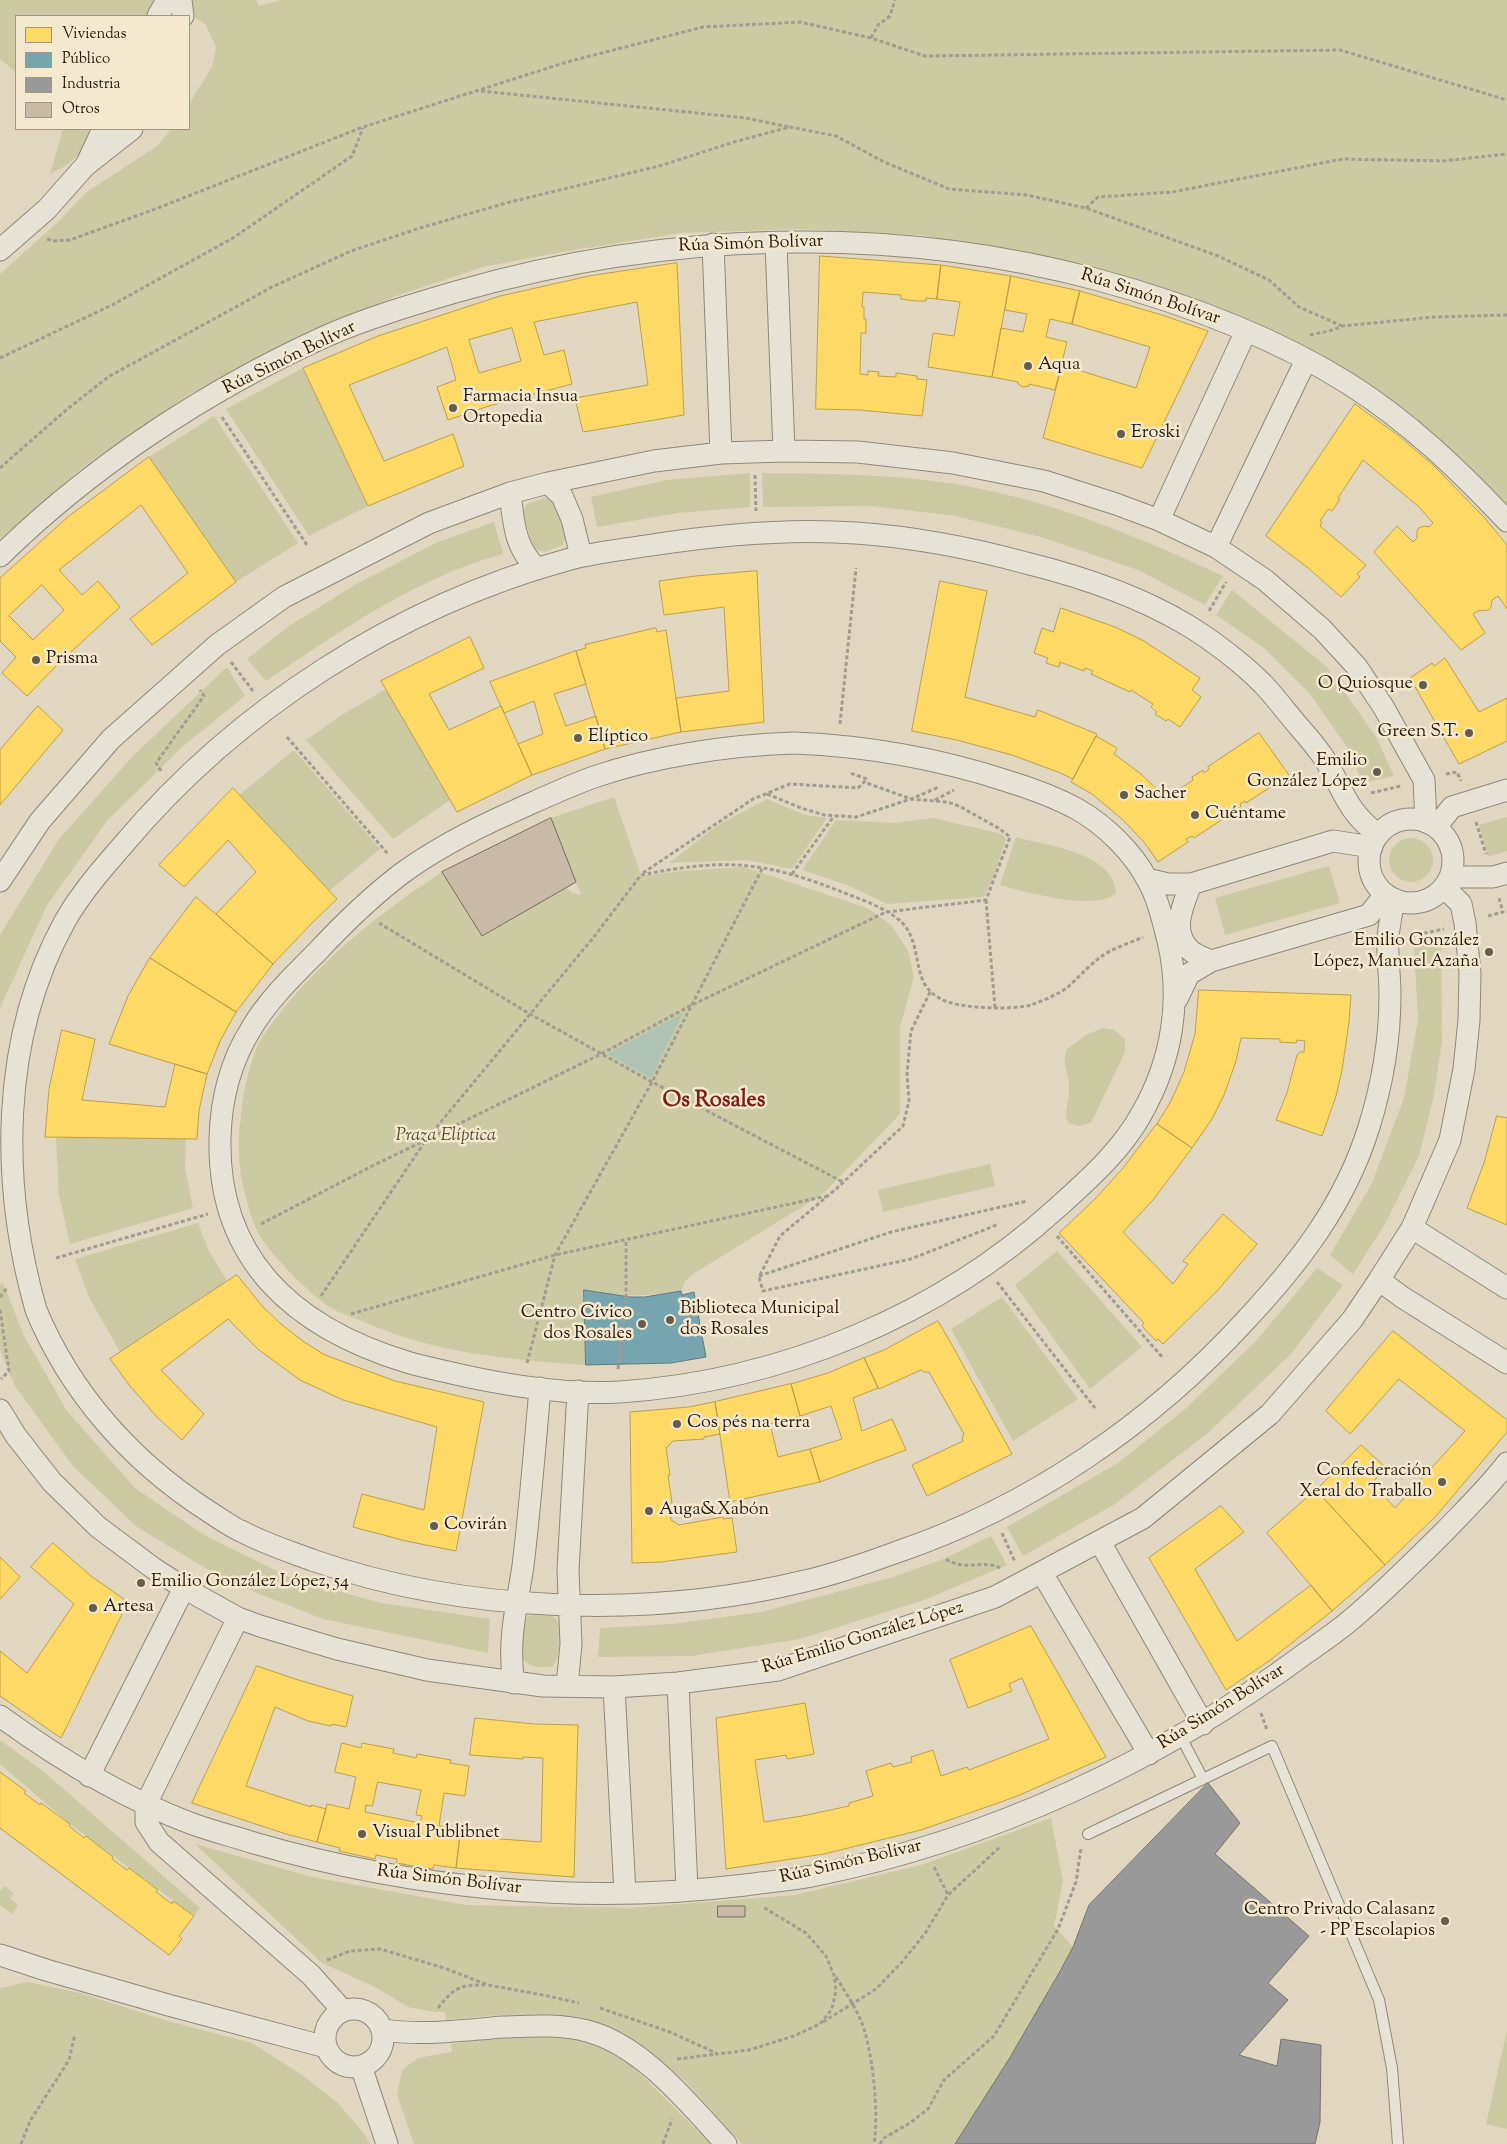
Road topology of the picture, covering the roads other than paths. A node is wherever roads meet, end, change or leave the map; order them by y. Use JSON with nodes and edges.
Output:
{"nodes":[{"id":1,"x":168,"y":0,"type":"edge"},
{"id":2,"x":181,"y":0,"type":"edge"},
{"id":3,"x":159,"y":15,"type":"edge"},
{"id":4,"x":183,"y":15,"type":"edge"},
{"id":5,"x":104,"y":130,"type":"edge"},
{"id":6,"x":131,"y":130,"type":"edge"},
{"id":7,"x":86,"y":166,"type":"junction"},
{"id":8,"x":776,"y":243,"type":"junction"},
{"id":9,"x":713,"y":244,"type":"junction"},
{"id":10,"x":0,"y":250,"type":"edge"},
{"id":11,"x":1246,"y":331,"type":"junction"},
{"id":12,"x":1306,"y":360,"type":"junction"},
{"id":13,"x":784,"y":451,"type":"junction"},
{"id":14,"x":721,"y":453,"type":"junction"},
{"id":15,"x":548,"y":483,"type":"junction"},
{"id":16,"x":510,"y":493,"type":"junction"},
{"id":17,"x":1159,"y":520,"type":"junction"},
{"id":18,"x":1507,"y":521,"type":"edge"},
{"id":19,"x":1216,"y":547,"type":"junction"},
{"id":20,"x":0,"y":556,"type":"edge"},
{"id":21,"x":581,"y":556,"type":"junction"},
{"id":22,"x":537,"y":569,"type":"junction"},
{"id":23,"x":1507,"y":790,"type":"edge"},
{"id":24,"x":1431,"y":824,"type":"junction"},
{"id":25,"x":1375,"y":841,"type":"junction"},
{"id":26,"x":1507,"y":873,"type":"edge"},
{"id":27,"x":1147,"y":879,"type":"junction"},
{"id":28,"x":0,"y":881,"type":"edge"},
{"id":29,"x":1447,"y":882,"type":"junction"},
{"id":30,"x":1191,"y":884,"type":"junction"},
{"id":31,"x":1390,"y":897,"type":"junction"},
{"id":32,"x":1211,"y":961,"type":"junction"},
{"id":33,"x":1175,"y":1002,"type":"junction"},
{"id":34,"x":1412,"y":1228,"type":"junction"},
{"id":35,"x":1379,"y":1280,"type":"junction"},
{"id":36,"x":1507,"y":1288,"type":"edge"},
{"id":37,"x":1507,"y":1363,"type":"edge"},
{"id":38,"x":540,"y":1388,"type":"junction"},
{"id":39,"x":578,"y":1391,"type":"junction"},
{"id":40,"x":0,"y":1410,"type":"edge"},
{"id":41,"x":1507,"y":1463,"type":"edge"},
{"id":42,"x":1100,"y":1542,"type":"junction"},
{"id":43,"x":1042,"y":1573,"type":"junction"},
{"id":44,"x":184,"y":1588,"type":"junction"},
{"id":45,"x":516,"y":1602,"type":"junction"},
{"id":46,"x":569,"y":1605,"type":"junction"},
{"id":47,"x":238,"y":1618,"type":"junction"},
{"id":48,"x":514,"y":1683,"type":"junction"},
{"id":49,"x":678,"y":1684,"type":"junction"},
{"id":50,"x":567,"y":1686,"type":"junction"},
{"id":51,"x":614,"y":1687,"type":"junction"},
{"id":52,"x":0,"y":1716,"type":"edge"},
{"id":53,"x":1203,"y":1724,"type":"junction"},
{"id":54,"x":1181,"y":1737,"type":"junction"},
{"id":55,"x":1149,"y":1754,"type":"junction"},
{"id":56,"x":89,"y":1776,"type":"junction"},
{"id":57,"x":1203,"y":1779,"type":"junction"},
{"id":58,"x":146,"y":1804,"type":"junction"},
{"id":59,"x":1088,"y":1834,"type":"road end"},
{"id":60,"x":687,"y":1890,"type":"junction"},
{"id":61,"x":625,"y":1893,"type":"junction"},
{"id":62,"x":0,"y":1955,"type":"edge"},
{"id":63,"x":342,"y":2011,"type":"junction"},
{"id":64,"x":382,"y":2030,"type":"junction"},
{"id":65,"x":326,"y":2047,"type":"junction"},
{"id":66,"x":361,"y":2066,"type":"junction"},
{"id":67,"x":387,"y":2144,"type":"edge"},
{"id":68,"x":726,"y":2144,"type":"edge"},
{"id":69,"x":1398,"y":2144,"type":"edge"}],
"edges":[{"from":1,"to":3,"type":"street"},
{"from":2,"to":4,"type":"street"},
{"from":5,"to":7,"type":"street"},
{"from":6,"to":7,"type":"street"},
{"from":7,"to":10,"type":"street"},
{"from":8,"to":9,"type":"street","name":"Rúa Simón Bolívar"},
{"from":8,"to":11,"type":"street","name":"Rúa Simón Bolívar"},
{"from":8,"to":13,"type":"street"},
{"from":9,"to":14,"type":"street"},
{"from":9,"to":20,"type":"street","name":"Rúa Simón Bolívar"},
{"from":11,"to":12,"type":"street","name":"Rúa Simón Bolívar"},
{"from":11,"to":17,"type":"street"},
{"from":12,"to":18,"type":"street","name":"Rúa Simón Bolívar"},
{"from":12,"to":19,"type":"street"},
{"from":13,"to":14,"type":"street"},
{"from":13,"to":17,"type":"street"},
{"from":14,"to":15,"type":"street"},
{"from":15,"to":16,"type":"street"},
{"from":15,"to":21,"type":"street"},
{"from":16,"to":22,"type":"street"},
{"from":16,"to":28,"type":"street"},
{"from":17,"to":19,"type":"street"},
{"from":19,"to":24,"type":"street"},
{"from":21,"to":22,"type":"street"},
{"from":21,"to":25,"type":"street"},
{"from":22,"to":45,"type":"street"},
{"from":23,"to":24,"type":"street"},
{"from":24,"to":25,"type":"street"},
{"from":24,"to":29,"type":"street"},
{"from":25,"to":30,"type":"street"},
{"from":25,"to":31,"type":"street"},
{"from":26,"to":29,"type":"street"},
{"from":27,"to":30,"type":"street"},
{"from":27,"to":33,"type":"street"},
{"from":27,"to":38,"type":"street"},
{"from":29,"to":31,"type":"street"},
{"from":29,"to":34,"type":"street","name":"Rúa Emilio González López"},
{"from":30,"to":32,"type":"street"},
{"from":31,"to":32,"type":"street"},
{"from":31,"to":46,"type":"street"},
{"from":32,"to":33,"type":"street"},
{"from":33,"to":39,"type":"street"},
{"from":34,"to":35,"type":"street","name":"Rúa Emilio González López"},
{"from":34,"to":36,"type":"street"},
{"from":35,"to":37,"type":"street"},
{"from":35,"to":42,"type":"street","name":"Rúa Emilio González López"},
{"from":38,"to":39,"type":"street"},
{"from":38,"to":45,"type":"street"},
{"from":39,"to":46,"type":"street"},
{"from":40,"to":44,"type":"street","name":"Rúa Emilio González López"},
{"from":41,"to":53,"type":"street","name":"Rúa Simón Bolívar"},
{"from":42,"to":43,"type":"street","name":"Rúa Emilio González López"},
{"from":42,"to":53,"type":"street"},
{"from":43,"to":49,"type":"street","name":"Rúa Emilio González López"},
{"from":43,"to":55,"type":"street"},
{"from":44,"to":47,"type":"street","name":"Rúa Emilio González López"},
{"from":44,"to":56,"type":"street"},
{"from":45,"to":46,"type":"street"},
{"from":45,"to":48,"type":"street"},
{"from":46,"to":50,"type":"street"},
{"from":47,"to":48,"type":"street","name":"Rúa Emilio González López"},
{"from":47,"to":58,"type":"street"},
{"from":48,"to":50,"type":"street","name":"Rúa Emilio González López"},
{"from":49,"to":51,"type":"street","name":"Rúa Emilio González López"},
{"from":49,"to":60,"type":"street"},
{"from":50,"to":51,"type":"street","name":"Rúa Emilio González López"},
{"from":51,"to":61,"type":"street"},
{"from":52,"to":56,"type":"street","name":"Rúa Simón Bolívar"},
{"from":53,"to":54,"type":"street","name":"Rúa Simón Bolívar"},
{"from":54,"to":55,"type":"street","name":"Rúa Simón Bolívar"},
{"from":54,"to":57,"type":"lane"},
{"from":55,"to":60,"type":"street","name":"Rúa Simón Bolívar"},
{"from":56,"to":58,"type":"street","name":"Rúa Simón Bolívar"},
{"from":57,"to":59,"type":"lane"},
{"from":57,"to":69,"type":"lane"},
{"from":58,"to":61,"type":"street","name":"Rúa Simón Bolívar"},
{"from":58,"to":63,"type":"street"},
{"from":60,"to":61,"type":"street","name":"Rúa Simón Bolívar"},
{"from":62,"to":65,"type":"street"},
{"from":63,"to":64,"type":"street"},
{"from":63,"to":65,"type":"street"},
{"from":64,"to":66,"type":"street"},
{"from":64,"to":68,"type":"street"},
{"from":65,"to":66,"type":"street"},
{"from":66,"to":67,"type":"street"}]}
